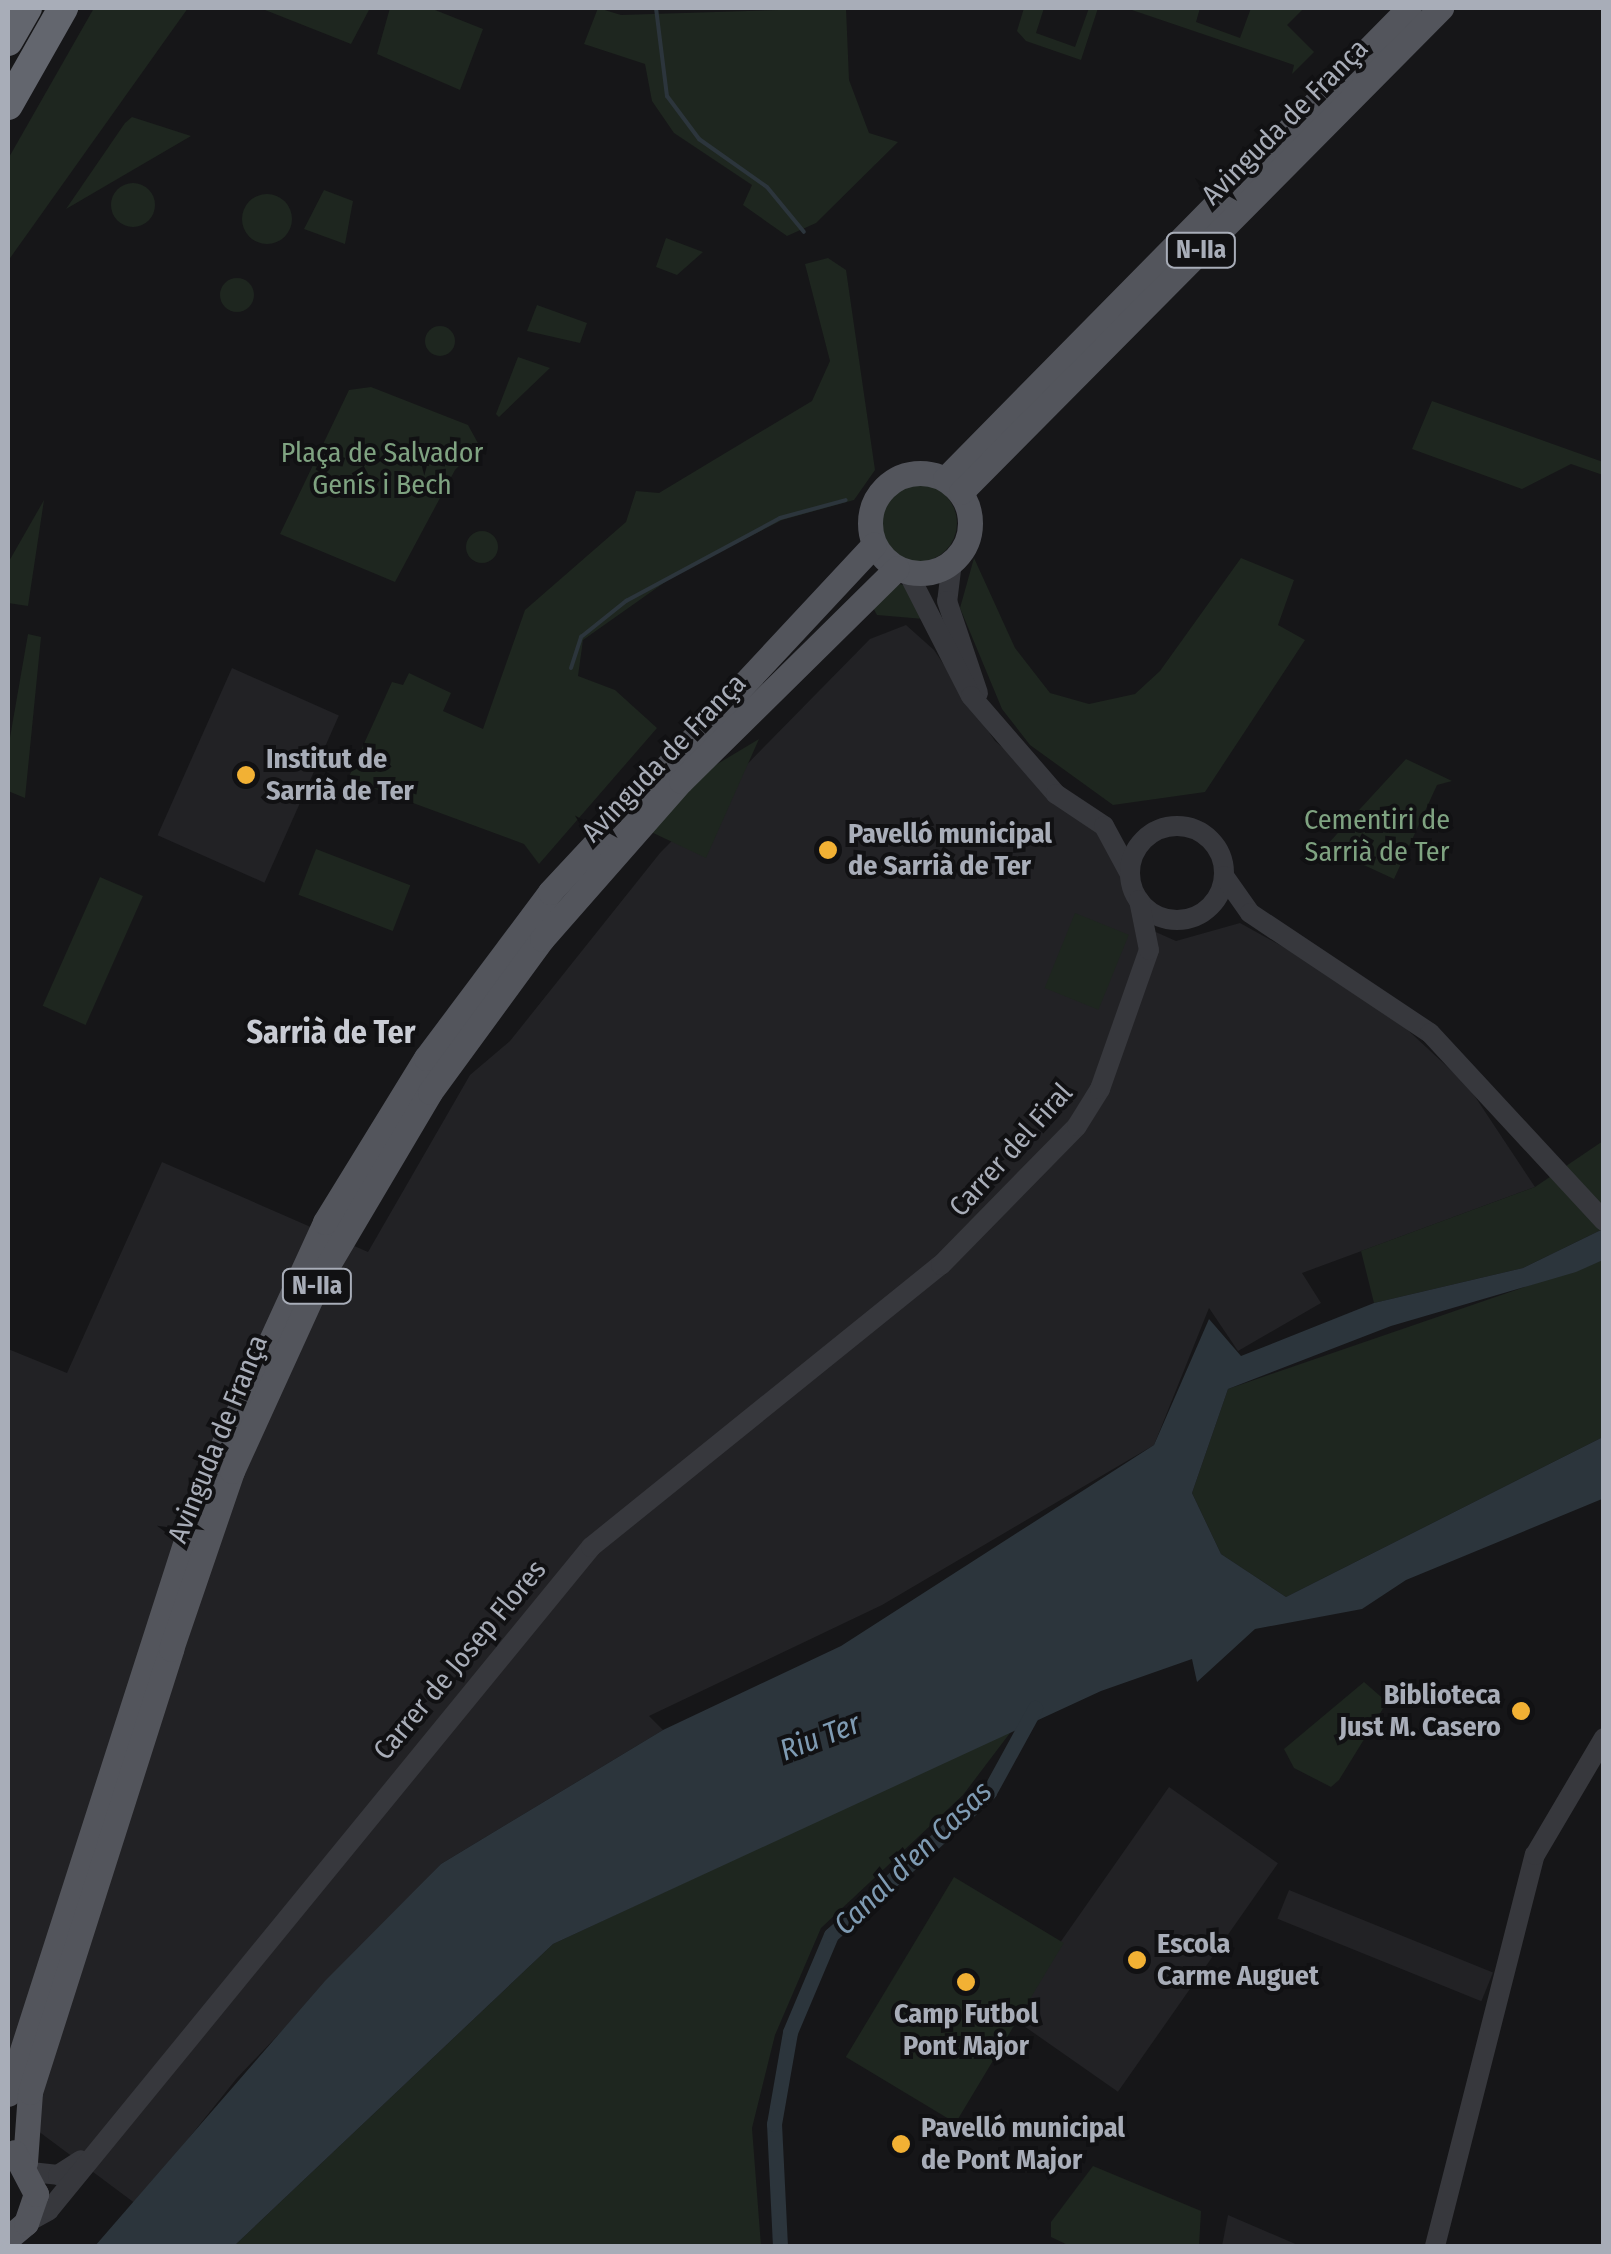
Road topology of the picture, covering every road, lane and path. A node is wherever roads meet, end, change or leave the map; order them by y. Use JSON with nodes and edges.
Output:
{"nodes":[{"id":1,"x":27,"y":8,"type":"edge"},
{"id":2,"x":63,"y":8,"type":"edge"},
{"id":3,"x":1409,"y":8,"type":"edge"},
{"id":4,"x":1441,"y":8,"type":"edge"},
{"id":5,"x":8,"y":40,"type":"edge"},
{"id":6,"x":8,"y":104,"type":"edge"},
{"id":7,"x":953,"y":485,"type":"junction"},
{"id":8,"x":874,"y":544,"type":"junction"},
{"id":9,"x":952,"y":562,"type":"junction"},
{"id":10,"x":902,"y":570,"type":"junction"},
{"id":11,"x":984,"y":709,"type":"junction"},
{"id":12,"x":1104,"y":826,"type":"junction"},
{"id":13,"x":1166,"y":828,"type":"junction"},
{"id":14,"x":1130,"y":874,"type":"junction"},
{"id":15,"x":1224,"y":876,"type":"junction"},
{"id":16,"x":1138,"y":900,"type":"junction"},
{"id":17,"x":1250,"y":913,"type":"junction"},
{"id":18,"x":1192,"y":917,"type":"junction"},
{"id":19,"x":1149,"y":950,"type":"junction"},
{"id":20,"x":1604,"y":1221,"type":"edge"},
{"id":21,"x":942,"y":1266,"type":"joint"},
{"id":22,"x":1604,"y":1738,"type":"edge"},
{"id":23,"x":8,"y":2094,"type":"edge"},
{"id":24,"x":86,"y":2156,"type":"junction"},
{"id":25,"x":21,"y":2160,"type":"edge"},
{"id":26,"x":17,"y":2231,"type":"edge"},
{"id":27,"x":1435,"y":2246,"type":"edge"}],
"edges":[{"from":1,"to":5,"type":"highway"},
{"from":2,"to":6,"type":"highway"},
{"from":3,"to":7,"type":"main road","name":"Avinguda de França","number":"N-IIa"},
{"from":4,"to":7,"type":"main road","name":"Avinguda de França","number":"N-IIa"},
{"from":7,"to":8,"type":"main road"},
{"from":7,"to":9,"type":"main road"},
{"from":8,"to":10,"type":"main road"},
{"from":8,"to":23,"type":"main road","name":"Avinguda de França","number":"N-IIa"},
{"from":9,"to":10,"type":"main road"},
{"from":9,"to":11,"type":"street"},
{"from":10,"to":11,"type":"street"},
{"from":10,"to":25,"type":"main road","name":"Avinguda de França","number":"N-IIa"},
{"from":11,"to":12,"type":"street"},
{"from":12,"to":13,"type":"street"},
{"from":12,"to":14,"type":"street"},
{"from":13,"to":14,"type":"street"},
{"from":13,"to":15,"type":"street"},
{"from":14,"to":16,"type":"street"},
{"from":15,"to":17,"type":"street"},
{"from":15,"to":18,"type":"street"},
{"from":16,"to":18,"type":"street"},
{"from":16,"to":19,"type":"street"},
{"from":17,"to":18,"type":"street"},
{"from":17,"to":20,"type":"street"},
{"from":18,"to":19,"type":"street","name":"Carrer del Firal"},
{"from":19,"to":21,"type":"street","name":"Carrer del Firal"},
{"from":21,"to":24,"type":"street","name":"Carrer de Josep Flores"},
{"from":22,"to":27,"type":"street"},
{"from":24,"to":25,"type":"street","name":"Carrer de Josep Flores"},
{"from":24,"to":26,"type":"street","name":"Carrer de Josep Flores"},
{"from":25,"to":26,"type":"main road","number":"N-IIa"}]}
